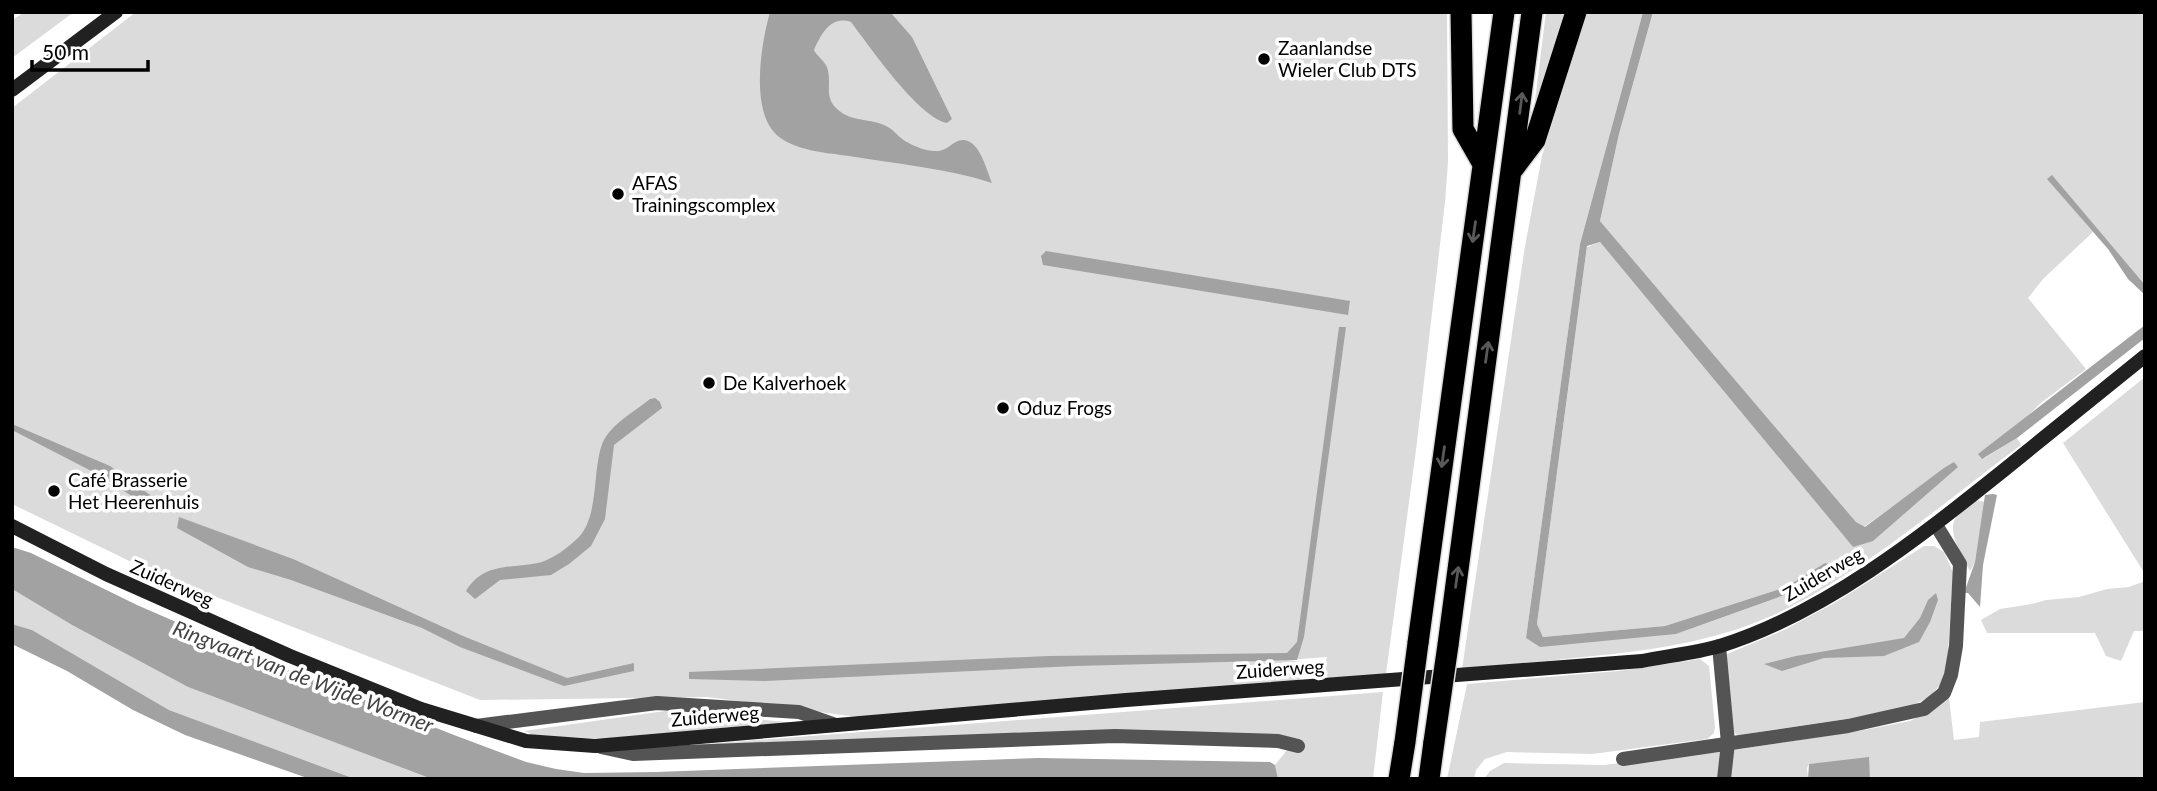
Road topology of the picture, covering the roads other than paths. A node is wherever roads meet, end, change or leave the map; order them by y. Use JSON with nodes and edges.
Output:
{"nodes":[{"id":1,"x":116,"y":12,"type":"edge"},
{"id":2,"x":1461,"y":12,"type":"edge"},
{"id":3,"x":1504,"y":12,"type":"edge"},
{"id":4,"x":1532,"y":12,"type":"edge"},
{"id":5,"x":1576,"y":12,"type":"edge"},
{"id":6,"x":12,"y":90,"type":"edge"},
{"id":7,"x":1483,"y":164,"type":"junction"},
{"id":8,"x":1512,"y":171,"type":"junction"},
{"id":9,"x":2145,"y":356,"type":"edge"},
{"id":10,"x":1936,"y":525,"type":"junction"},
{"id":11,"x":12,"y":526,"type":"edge"},
{"id":12,"x":1719,"y":646,"type":"junction"},
{"id":13,"x":476,"y":726,"type":"junction"},
{"id":14,"x":841,"y":726,"type":"junction"},
{"id":15,"x":1728,"y":743,"type":"junction"},
{"id":16,"x":595,"y":746,"type":"junction"},
{"id":17,"x":1298,"y":746,"type":"dead end"},
{"id":18,"x":1623,"y":759,"type":"dead end"},
{"id":19,"x":1399,"y":779,"type":"edge"},
{"id":20,"x":1429,"y":779,"type":"edge"},
{"id":21,"x":1724,"y":779,"type":"edge"}],
"edges":[{"from":1,"to":6,"type":"street"},
{"from":2,"to":7,"type":"highway"},
{"from":3,"to":7,"type":"highway"},
{"from":8,"to":4,"type":"highway","one_way":true},
{"from":5,"to":8,"type":"highway"},
{"from":7,"to":19,"type":"highway","one_way":true,"bridge":true},
{"from":20,"to":8,"type":"highway","one_way":true,"bridge":true},
{"from":9,"to":10,"type":"street","name":"Zuiderweg"},
{"from":10,"to":12,"type":"street","name":"Zuiderweg"},
{"from":10,"to":15,"type":"street"},
{"from":11,"to":13,"type":"street","name":"Zuiderweg"},
{"from":12,"to":14,"type":"street","name":"Zuiderweg"},
{"from":12,"to":15,"type":"street"},
{"from":13,"to":14,"type":"street","name":"Zuiderweg"},
{"from":13,"to":16,"type":"street","name":"Zuiderweg"},
{"from":14,"to":16,"type":"street","name":"Zuiderweg"},
{"from":15,"to":18,"type":"street"},
{"from":15,"to":21,"type":"street"},
{"from":16,"to":17,"type":"street","name":"Zuiderweg"}]}
